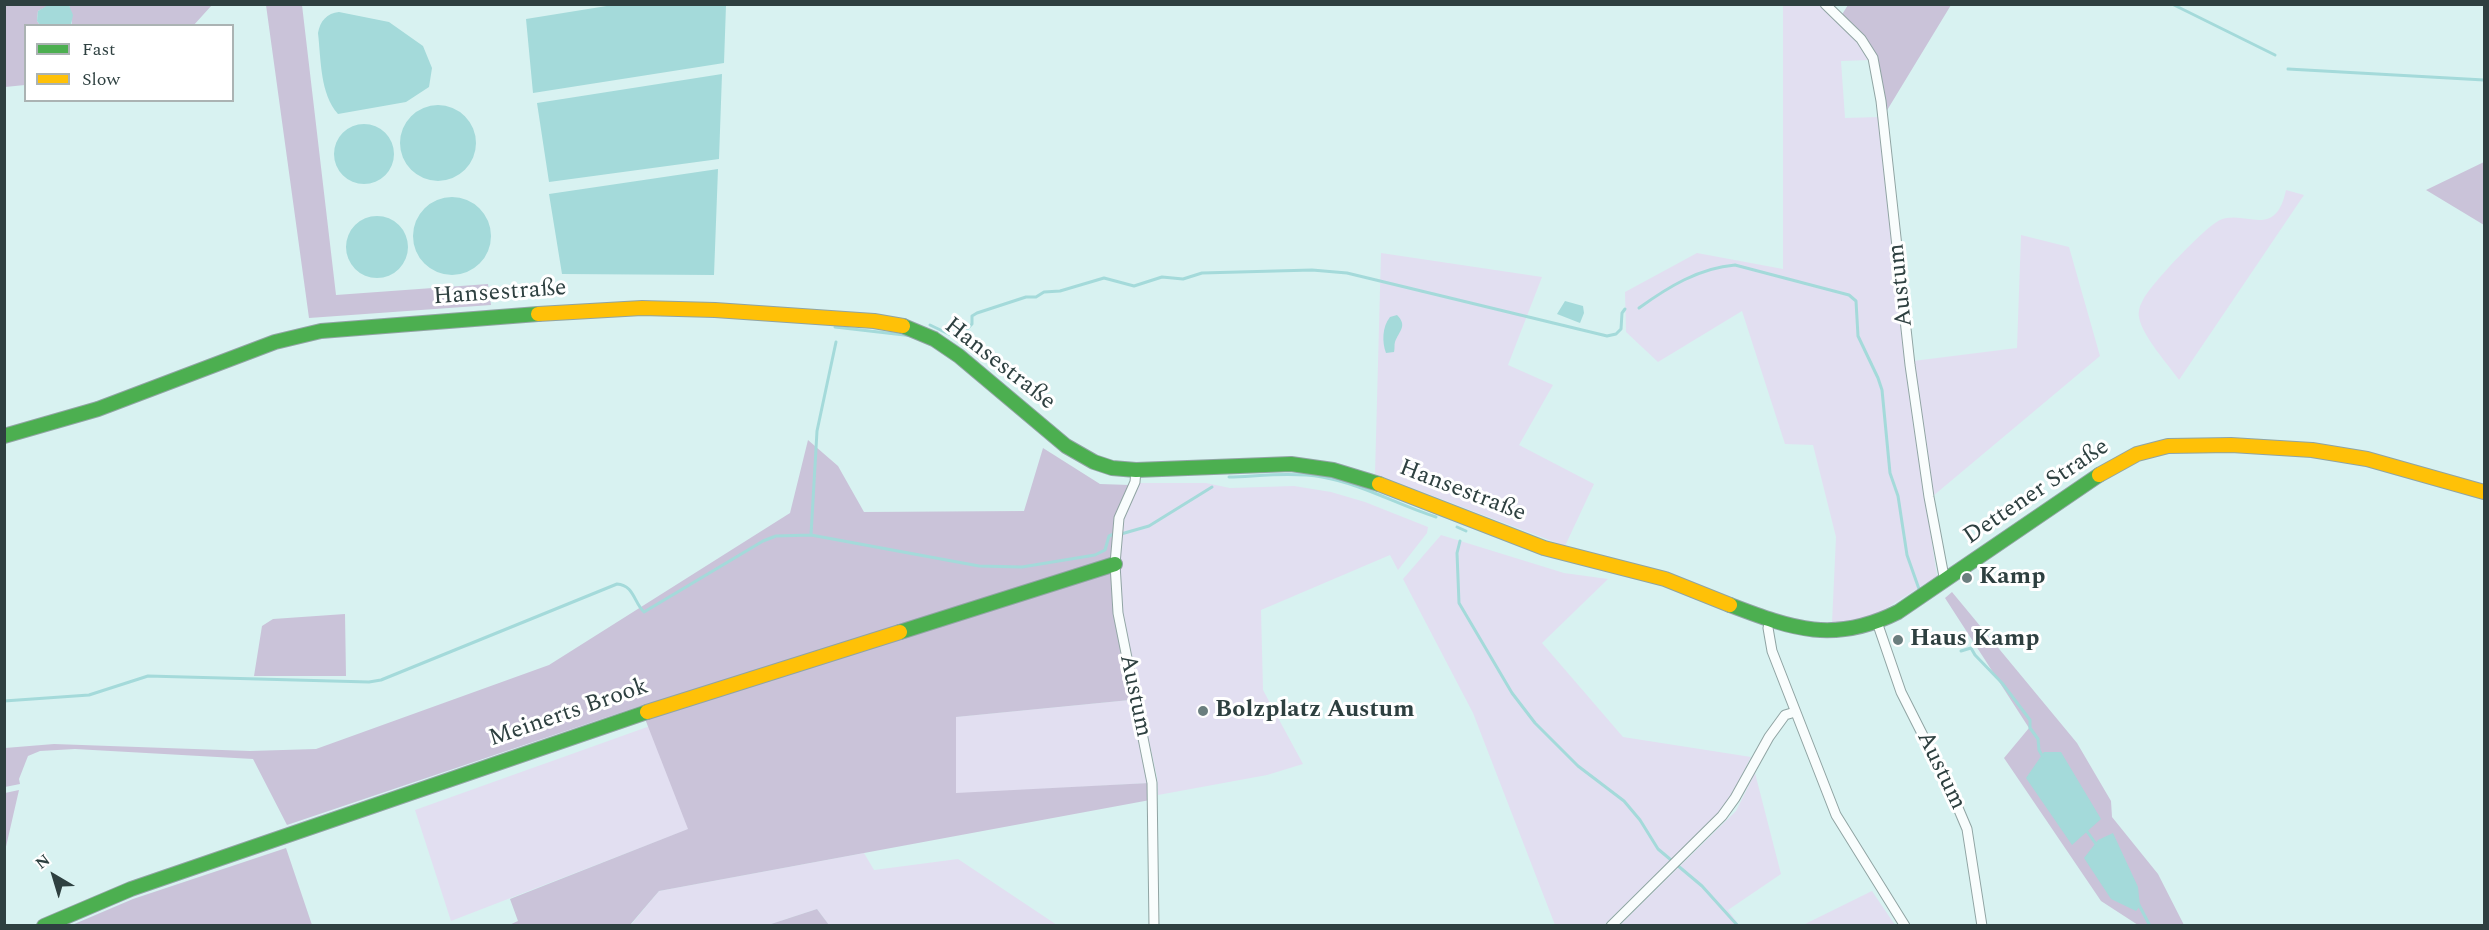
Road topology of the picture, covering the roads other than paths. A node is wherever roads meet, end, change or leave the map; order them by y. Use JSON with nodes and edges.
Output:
{"nodes":[{"id":1,"x":1825,"y":4,"type":"edge"},
{"id":2,"x":4,"y":436,"type":"edge"},
{"id":3,"x":1136,"y":470,"type":"junction"},
{"id":4,"x":2484,"y":492,"type":"edge"},
{"id":5,"x":1115,"y":564,"type":"junction"},
{"id":6,"x":1945,"y":582,"type":"junction"},
{"id":7,"x":1770,"y":620,"type":"junction"},
{"id":8,"x":1877,"y":622,"type":"junction"},
{"id":9,"x":1794,"y":712,"type":"junction"},
{"id":10,"x":44,"y":926,"type":"edge"},
{"id":11,"x":1154,"y":926,"type":"edge"},
{"id":12,"x":1611,"y":926,"type":"edge"},
{"id":13,"x":1905,"y":926,"type":"edge"},
{"id":14,"x":1982,"y":926,"type":"edge"}],
"edges":[{"from":1,"to":6,"type":"street","name":"Austum"},
{"from":2,"to":3,"type":"street","name":"Hansestraße"},
{"from":3,"to":5,"type":"street","name":"Austum"},
{"from":3,"to":7,"type":"street","name":"Hansestraße"},
{"from":4,"to":6,"type":"street","name":"Dettener Straße"},
{"from":5,"to":10,"type":"street","name":"Meinerts Brook"},
{"from":5,"to":11,"type":"street","name":"Austum"},
{"from":6,"to":8,"type":"street","name":"Dettener Straße"},
{"from":7,"to":8,"type":"street","name":"Dettener Straße"},
{"from":7,"to":9,"type":"street"},
{"from":8,"to":14,"type":"street","name":"Austum"},
{"from":9,"to":12,"type":"street"},
{"from":9,"to":13,"type":"street"}]}
